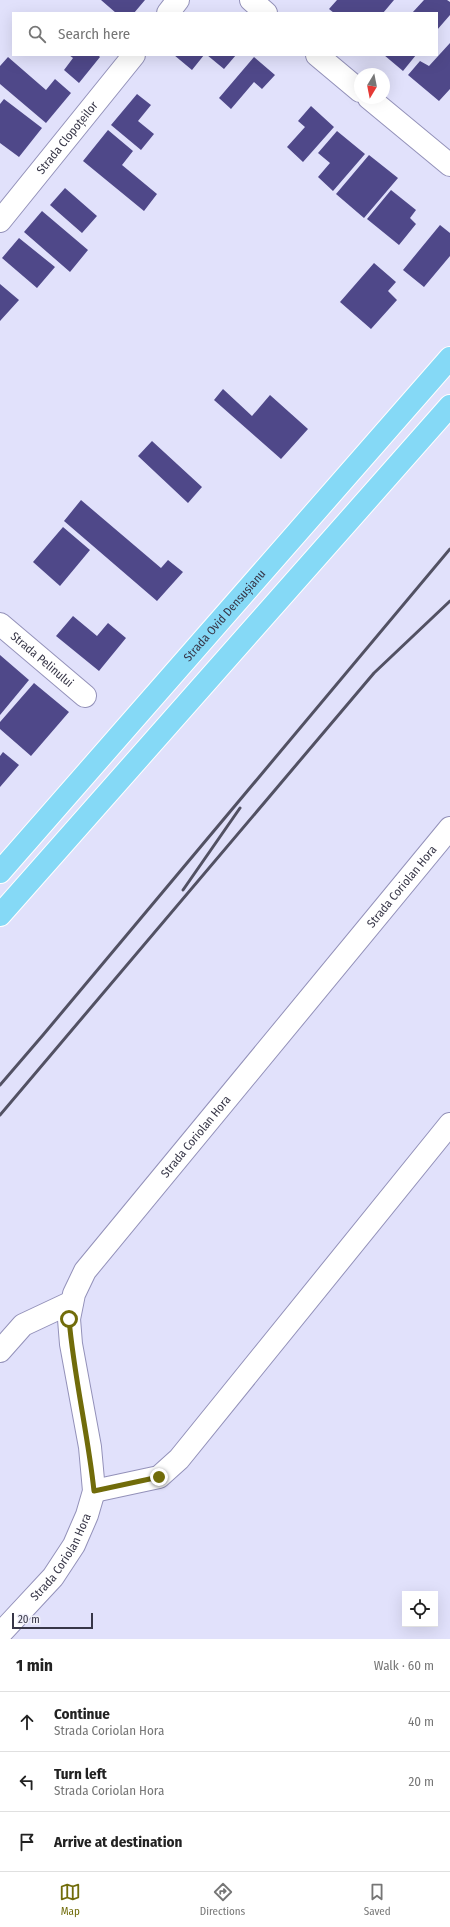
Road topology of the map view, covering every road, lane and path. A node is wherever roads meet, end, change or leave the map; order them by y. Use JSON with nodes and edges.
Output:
{"nodes":[{"id":1,"x":178,"y":0,"type":"edge"},
{"id":2,"x":251,"y":0,"type":"edge"},
{"id":3,"x":169,"y":12,"type":"edge"},
{"id":4,"x":265,"y":12,"type":"edge"},
{"id":5,"x":133,"y":56,"type":"edge"},
{"id":6,"x":318,"y":56,"type":"edge"},
{"id":7,"x":354,"y":86,"type":"edge"},
{"id":8,"x":376,"y":104,"type":"edge"},
{"id":9,"x":450,"y":165,"type":"edge"},
{"id":10,"x":0,"y":221,"type":"edge"},
{"id":11,"x":450,"y":358,"type":"edge"},
{"id":12,"x":450,"y":406,"type":"edge"},
{"id":13,"x":0,"y":624,"type":"edge"},
{"id":14,"x":85,"y":696,"type":"dead end"},
{"id":15,"x":450,"y":828,"type":"edge"},
{"id":16,"x":0,"y":872,"type":"edge"},
{"id":17,"x":0,"y":915,"type":"edge"},
{"id":18,"x":450,"y":1124,"type":"edge"},
{"id":19,"x":72,"y":1302,"type":"junction"},
{"id":20,"x":0,"y":1351,"type":"edge"},
{"id":21,"x":94,"y":1491,"type":"junction"},
{"id":22,"x":0,"y":1634,"type":"edge"}],
"edges":[{"from":1,"to":3,"type":"street"},
{"from":2,"to":4,"type":"street"},
{"from":5,"to":10,"type":"street","name":"Strada Clopoțeilor"},
{"from":6,"to":7,"type":"street"},
{"from":8,"to":9,"type":"street"},
{"from":11,"to":16,"type":"main road","name":"Strada Ovid Densușianu"},
{"from":12,"to":17,"type":"main road"},
{"from":13,"to":14,"type":"street","name":"Strada Pelinului"},
{"from":15,"to":19,"type":"street","name":"Strada Coriolan Hora"},
{"from":18,"to":21,"type":"street"},
{"from":19,"to":20,"type":"street"},
{"from":19,"to":21,"type":"street","name":"Strada Coriolan Hora"},
{"from":21,"to":22,"type":"street","name":"Strada Coriolan Hora"}]}
